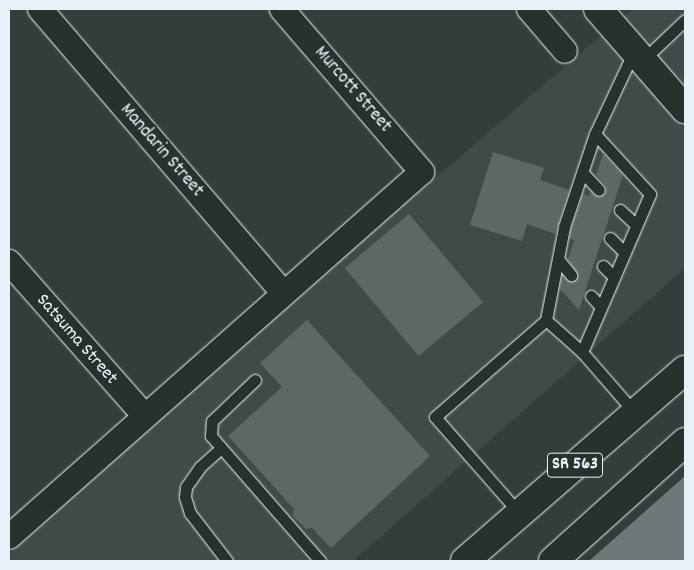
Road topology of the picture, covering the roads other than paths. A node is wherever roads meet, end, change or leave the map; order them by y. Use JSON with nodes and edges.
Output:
{"nodes":[{"id":1,"x":40,"y":9,"type":"edge"},
{"id":2,"x":282,"y":9,"type":"edge"},
{"id":3,"x":529,"y":9,"type":"edge"},
{"id":4,"x":598,"y":9,"type":"edge"},
{"id":5,"x":685,"y":20,"type":"edge"},
{"id":6,"x":565,"y":51,"type":"dead end"},
{"id":7,"x":639,"y":55,"type":"junction"},
{"id":8,"x":685,"y":109,"type":"edge"},
{"id":9,"x":595,"y":134,"type":"junction"},
{"id":10,"x":583,"y":173,"type":"junction"},
{"id":11,"x":599,"y":190,"type":"dead end"},
{"id":12,"x":620,"y":210,"type":"dead end"},
{"id":13,"x":636,"y":225,"type":"junction"},
{"id":14,"x":610,"y":238,"type":"dead end"},
{"id":15,"x":624,"y":253,"type":"junction"},
{"id":16,"x":558,"y":258,"type":"junction"},
{"id":17,"x":9,"y":262,"type":"edge"},
{"id":18,"x":603,"y":266,"type":"dead end"},
{"id":19,"x":572,"y":275,"type":"dead end"},
{"id":20,"x":614,"y":277,"type":"junction"},
{"id":21,"x":283,"y":293,"type":"junction"},
{"id":22,"x":591,"y":296,"type":"dead end"},
{"id":23,"x":601,"y":307,"type":"junction"},
{"id":24,"x":546,"y":320,"type":"junction"},
{"id":25,"x":582,"y":352,"type":"junction"},
{"id":26,"x":685,"y":370,"type":"edge"},
{"id":27,"x":255,"y":380,"type":"dead end"},
{"id":28,"x":635,"y":413,"type":"junction"},
{"id":29,"x":146,"y":416,"type":"junction"},
{"id":30,"x":685,"y":442,"type":"edge"},
{"id":31,"x":220,"y":448,"type":"junction"},
{"id":32,"x":520,"y":514,"type":"junction"},
{"id":33,"x":9,"y":537,"type":"edge"},
{"id":34,"x":227,"y":561,"type":"edge"},
{"id":35,"x":320,"y":561,"type":"edge"},
{"id":36,"x":465,"y":561,"type":"edge"},
{"id":37,"x":553,"y":561,"type":"edge"}],
"edges":[{"from":1,"to":21,"type":"street","name":"Mandarin Street"},
{"from":2,"to":21,"type":"street","name":"Murcott Street"},
{"from":3,"to":6,"type":"street"},
{"from":4,"to":7,"type":"main road"},
{"from":5,"to":7,"type":"lane"},
{"from":7,"to":8,"type":"main road"},
{"from":7,"to":9,"type":"lane"},
{"from":9,"to":10,"type":"lane"},
{"from":9,"to":13,"type":"lane"},
{"from":10,"to":11,"type":"lane"},
{"from":10,"to":16,"type":"lane"},
{"from":12,"to":13,"type":"lane"},
{"from":13,"to":15,"type":"lane"},
{"from":14,"to":15,"type":"lane"},
{"from":15,"to":20,"type":"lane"},
{"from":16,"to":19,"type":"lane"},
{"from":16,"to":24,"type":"lane"},
{"from":17,"to":29,"type":"street","name":"Satsuma Street"},
{"from":18,"to":20,"type":"lane"},
{"from":20,"to":23,"type":"lane"},
{"from":21,"to":29,"type":"street"},
{"from":22,"to":23,"type":"lane"},
{"from":23,"to":25,"type":"lane"},
{"from":24,"to":25,"type":"lane"},
{"from":24,"to":32,"type":"lane"},
{"from":25,"to":28,"type":"lane"},
{"from":26,"to":28,"type":"main road","number":"SR 563"},
{"from":27,"to":31,"type":"lane"},
{"from":28,"to":32,"type":"main road","number":"SR 563"},
{"from":29,"to":33,"type":"street"},
{"from":30,"to":37,"type":"main road","number":"SR 563"},
{"from":31,"to":34,"type":"lane"},
{"from":31,"to":35,"type":"lane"},
{"from":32,"to":36,"type":"main road","number":"SR 563"}]}
